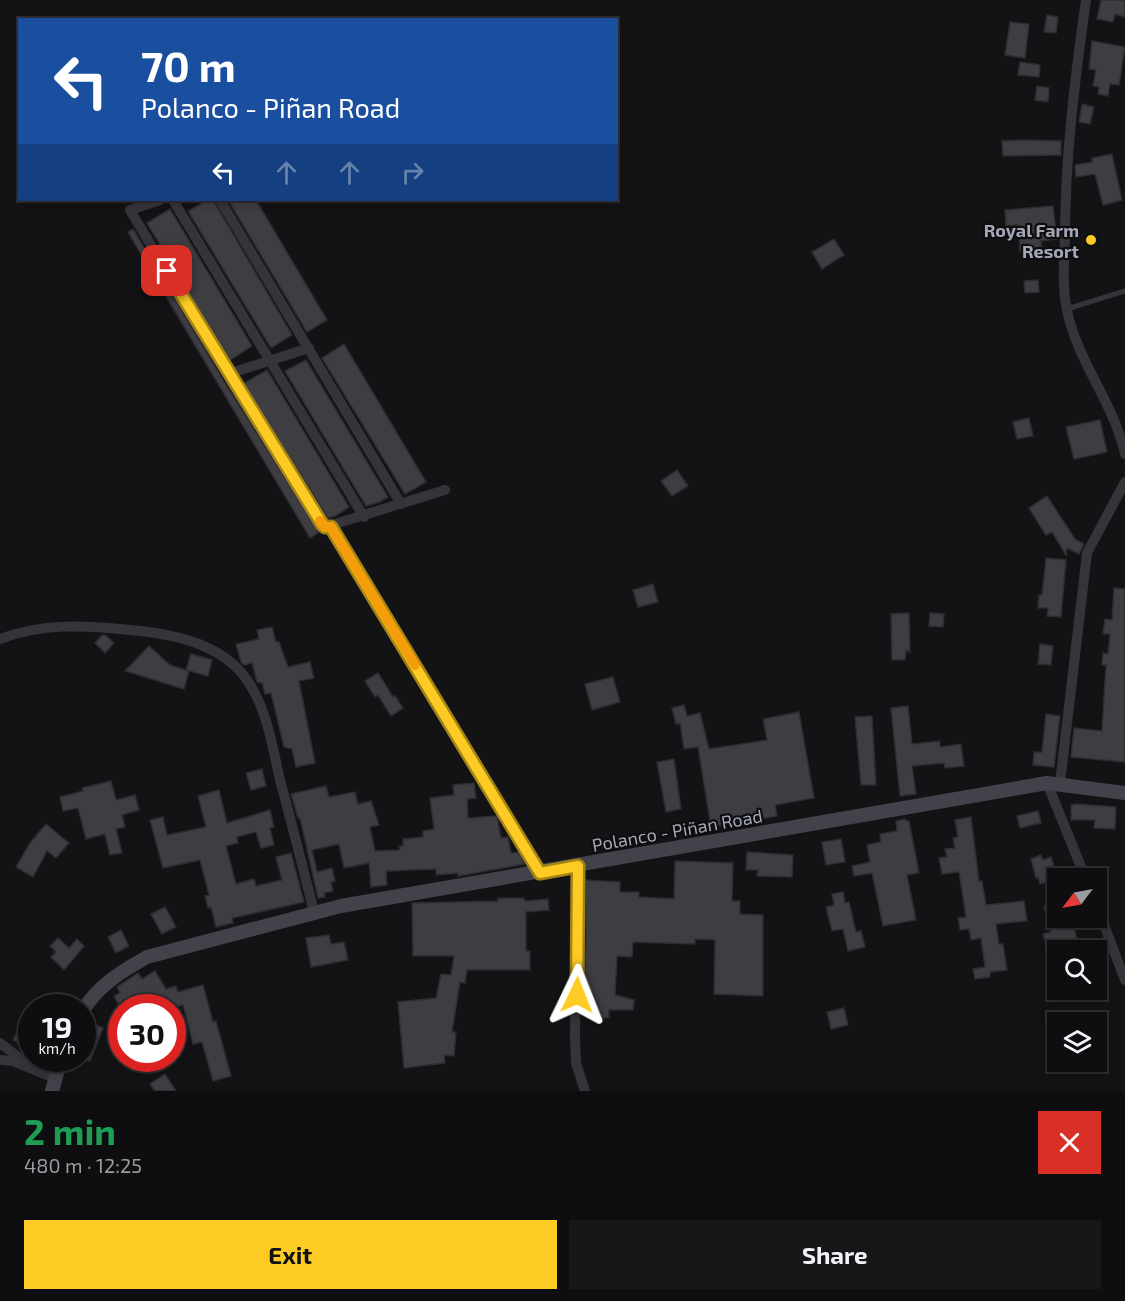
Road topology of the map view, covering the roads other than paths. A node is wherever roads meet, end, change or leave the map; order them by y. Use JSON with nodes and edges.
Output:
{"nodes":[{"id":1,"x":1086,"y":0,"type":"edge"},
{"id":2,"x":157,"y":201,"type":"edge"},
{"id":3,"x":173,"y":201,"type":"edge"},
{"id":4,"x":221,"y":201,"type":"edge"},
{"id":5,"x":1125,"y":291,"type":"edge"},
{"id":6,"x":1067,"y":309,"type":"junction"},
{"id":7,"x":309,"y":348,"type":"junction"},
{"id":8,"x":270,"y":360,"type":"junction"},
{"id":9,"x":228,"y":374,"type":"junction"},
{"id":10,"x":1125,"y":454,"type":"edge"},
{"id":11,"x":1125,"y":482,"type":"edge"},
{"id":12,"x":445,"y":490,"type":"dead end"},
{"id":13,"x":401,"y":504,"type":"junction"},
{"id":14,"x":364,"y":517,"type":"junction"},
{"id":15,"x":331,"y":527,"type":"junction"},
{"id":16,"x":0,"y":639,"type":"edge"},
{"id":17,"x":1054,"y":783,"type":"junction"},
{"id":18,"x":1125,"y":793,"type":"edge"},
{"id":19,"x":578,"y":866,"type":"junction"},
{"id":20,"x":1082,"y":868,"type":"edge"},
{"id":21,"x":540,"y":873,"type":"junction"},
{"id":22,"x":314,"y":912,"type":"junction"},
{"id":23,"x":1105,"y":928,"type":"edge"},
{"id":24,"x":1125,"y":980,"type":"edge"},
{"id":25,"x":96,"y":995,"type":"edge"},
{"id":26,"x":0,"y":1043,"type":"edge"},
{"id":27,"x":18,"y":1057,"type":"edge"},
{"id":28,"x":0,"y":1060,"type":"edge"},
{"id":29,"x":18,"y":1063,"type":"edge"},
{"id":30,"x":38,"y":1072,"type":"edge"},
{"id":31,"x":54,"y":1085,"type":"edge"},
{"id":32,"x":585,"y":1091,"type":"edge"}],
"edges":[{"from":1,"to":6,"type":"street"},
{"from":2,"to":9,"type":"street"},
{"from":3,"to":8,"type":"street"},
{"from":4,"to":7,"type":"street"},
{"from":5,"to":6,"type":"lane"},
{"from":6,"to":10,"type":"street"},
{"from":7,"to":8,"type":"street"},
{"from":7,"to":13,"type":"street"},
{"from":8,"to":9,"type":"street"},
{"from":8,"to":14,"type":"street"},
{"from":9,"to":15,"type":"street"},
{"from":11,"to":17,"type":"street"},
{"from":12,"to":13,"type":"street"},
{"from":13,"to":14,"type":"street"},
{"from":14,"to":15,"type":"street"},
{"from":15,"to":21,"type":"street"},
{"from":16,"to":22,"type":"street"},
{"from":17,"to":18,"type":"main road","name":"Polanco - Piñan Road"},
{"from":17,"to":19,"type":"main road","name":"Polanco - Piñan Road"},
{"from":17,"to":20,"type":"street"},
{"from":19,"to":21,"type":"main road","name":"Polanco - Piñan Road"},
{"from":19,"to":32,"type":"street"},
{"from":21,"to":22,"type":"main road","name":"Polanco - Piñan Road"},
{"from":22,"to":25,"type":"main road","name":"Polanco - Piñan Road"},
{"from":23,"to":24,"type":"street"},
{"from":26,"to":27,"type":"street"},
{"from":28,"to":29,"type":"street"},
{"from":30,"to":31,"type":"street"}]}
